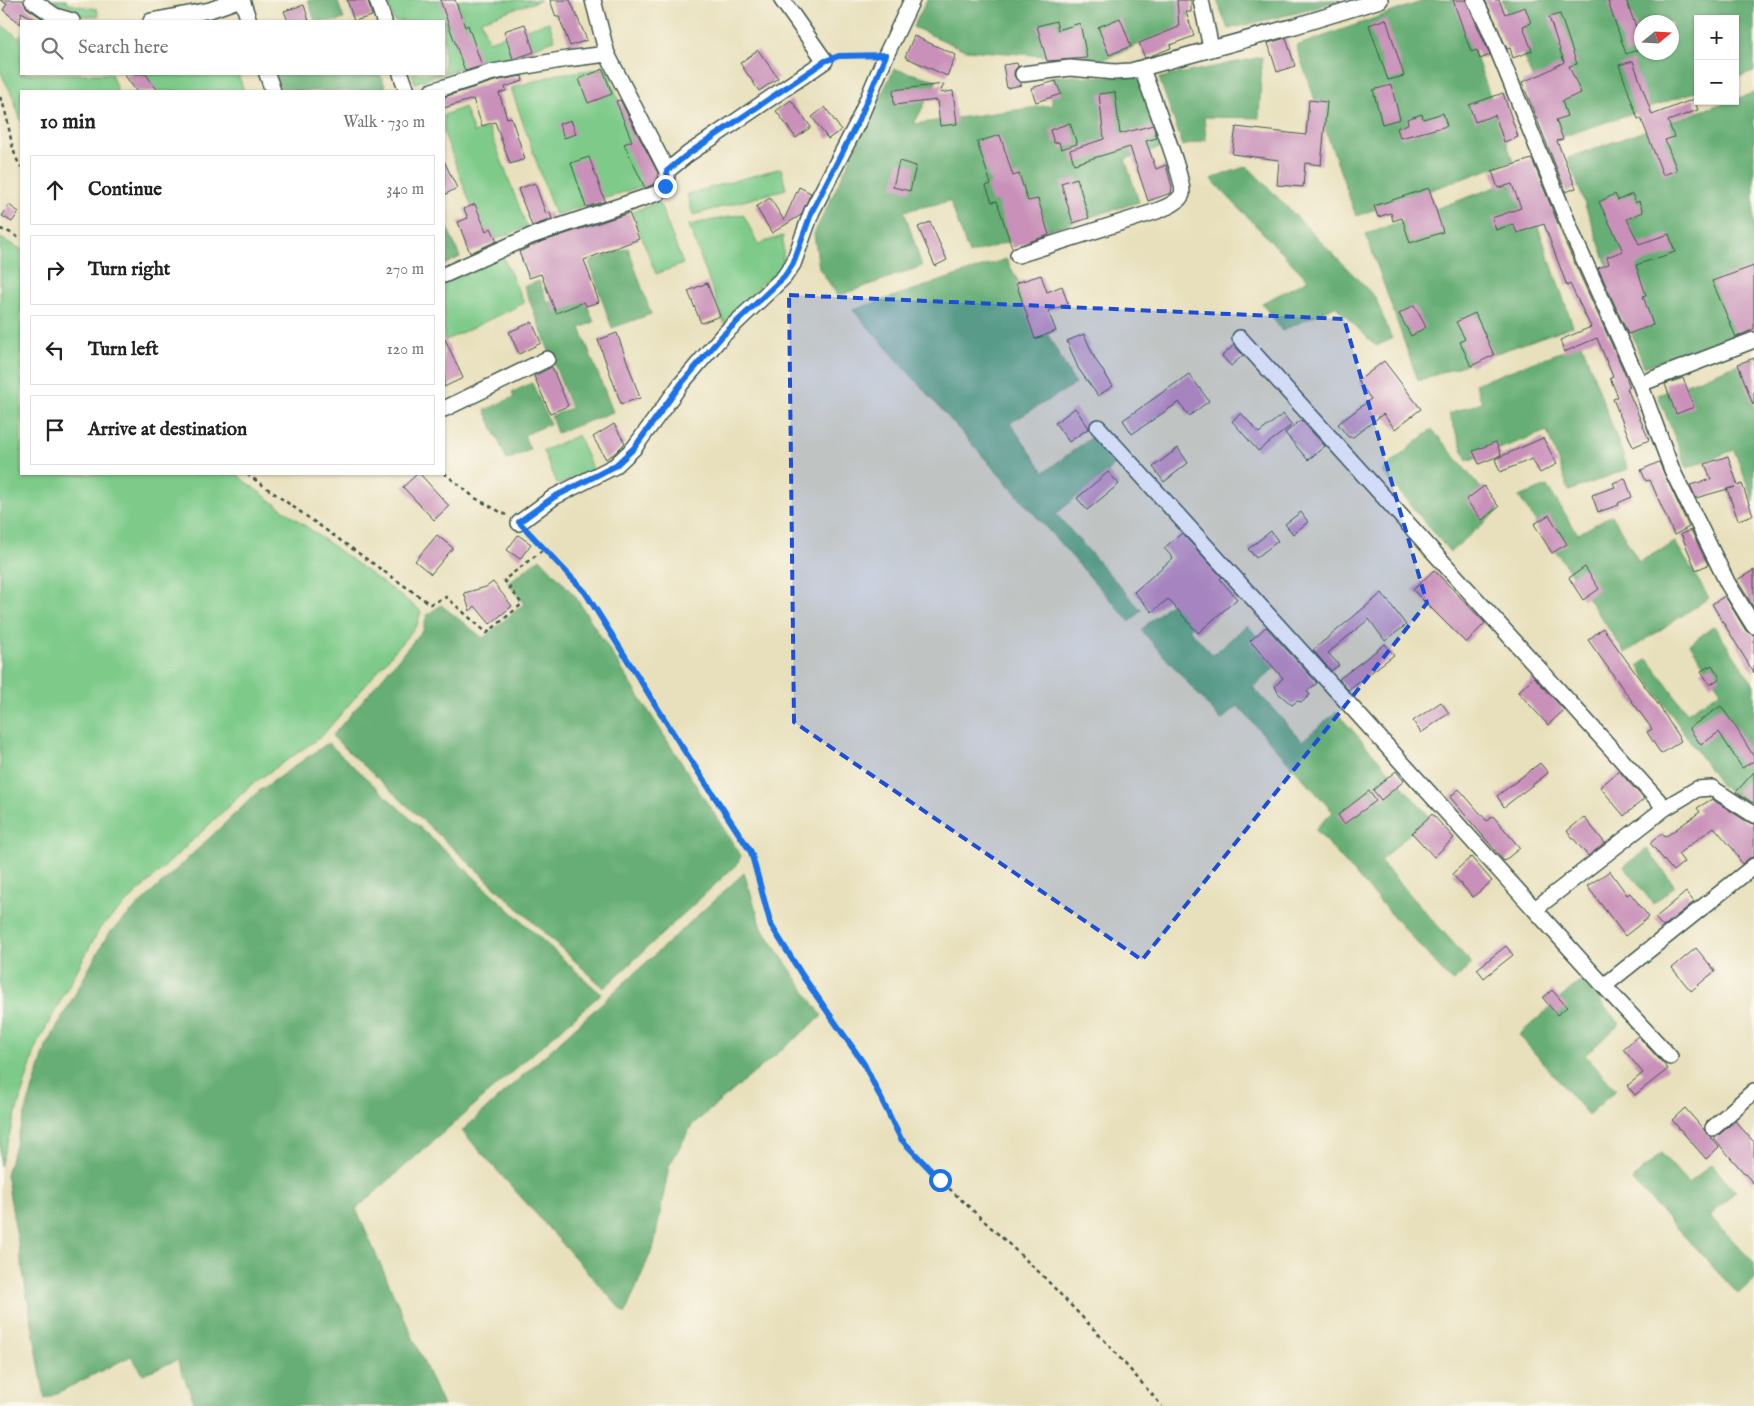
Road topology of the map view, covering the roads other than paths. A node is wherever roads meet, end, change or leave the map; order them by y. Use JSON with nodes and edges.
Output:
{"nodes":[{"id":1,"x":32,"y":0,"type":"edge"},
{"id":2,"x":238,"y":0,"type":"edge"},
{"id":3,"x":242,"y":0,"type":"edge"},
{"id":4,"x":377,"y":0,"type":"edge"},
{"id":5,"x":593,"y":0,"type":"edge"},
{"id":6,"x":782,"y":0,"type":"edge"},
{"id":7,"x":912,"y":0,"type":"edge"},
{"id":8,"x":1201,"y":0,"type":"edge"},
{"id":9,"x":1380,"y":0,"type":"edge"},
{"id":10,"x":1475,"y":0,"type":"edge"},
{"id":11,"x":69,"y":20,"type":"edge"},
{"id":12,"x":156,"y":20,"type":"edge"},
{"id":13,"x":249,"y":20,"type":"edge"},
{"id":14,"x":384,"y":20,"type":"edge"},
{"id":15,"x":1211,"y":48,"type":"junction"},
{"id":16,"x":607,"y":54,"type":"junction"},
{"id":17,"x":1142,"y":69,"type":"junction"},
{"id":18,"x":1024,"y":74,"type":"dead end"},
{"id":19,"x":267,"y":75,"type":"edge"},
{"id":20,"x":401,"y":75,"type":"edge"},
{"id":21,"x":273,"y":90,"type":"edge"},
{"id":22,"x":407,"y":90,"type":"edge"},
{"id":23,"x":435,"y":90,"type":"edge"},
{"id":24,"x":667,"y":171,"type":"junction"},
{"id":25,"x":1018,"y":255,"type":"dead end"},
{"id":26,"x":445,"y":275,"type":"edge"},
{"id":27,"x":1240,"y":338,"type":"dead end"},
{"id":28,"x":1754,"y":340,"type":"edge"},
{"id":29,"x":547,"y":359,"type":"dead end"},
{"id":30,"x":1640,"y":384,"type":"junction"},
{"id":31,"x":445,"y":409,"type":"edge"},
{"id":32,"x":1098,"y":427,"type":"dead end"},
{"id":33,"x":519,"y":522,"type":"road end"},
{"id":34,"x":1754,"y":626,"type":"edge"},
{"id":35,"x":1665,"y":808,"type":"junction"},
{"id":36,"x":1754,"y":815,"type":"edge"},
{"id":37,"x":1754,"y":866,"type":"edge"},
{"id":38,"x":1535,"y":909,"type":"junction"},
{"id":39,"x":1604,"y":986,"type":"junction"},
{"id":40,"x":1670,"y":1057,"type":"dead end"},
{"id":41,"x":1754,"y":1091,"type":"edge"},
{"id":42,"x":1713,"y":1128,"type":"dead end"}],
"edges":[{"from":1,"to":11,"type":"street"},
{"from":2,"to":12,"type":"street"},
{"from":3,"to":13,"type":"street"},
{"from":4,"to":14,"type":"street"},
{"from":5,"to":16,"type":"street"},
{"from":6,"to":24,"type":"street"},
{"from":7,"to":33,"type":"street"},
{"from":8,"to":15,"type":"street"},
{"from":9,"to":15,"type":"street"},
{"from":10,"to":30,"type":"street"},
{"from":15,"to":17,"type":"street"},
{"from":16,"to":23,"type":"street"},
{"from":16,"to":24,"type":"street"},
{"from":17,"to":18,"type":"street"},
{"from":17,"to":25,"type":"street"},
{"from":19,"to":21,"type":"street"},
{"from":20,"to":22,"type":"street"},
{"from":24,"to":26,"type":"street"},
{"from":27,"to":35,"type":"street"},
{"from":28,"to":30,"type":"street"},
{"from":29,"to":31,"type":"street"},
{"from":30,"to":34,"type":"street"},
{"from":32,"to":38,"type":"street"},
{"from":35,"to":36,"type":"street"},
{"from":35,"to":38,"type":"street"},
{"from":37,"to":39,"type":"street"},
{"from":38,"to":39,"type":"street"},
{"from":39,"to":40,"type":"street"},
{"from":41,"to":42,"type":"street"}]}
